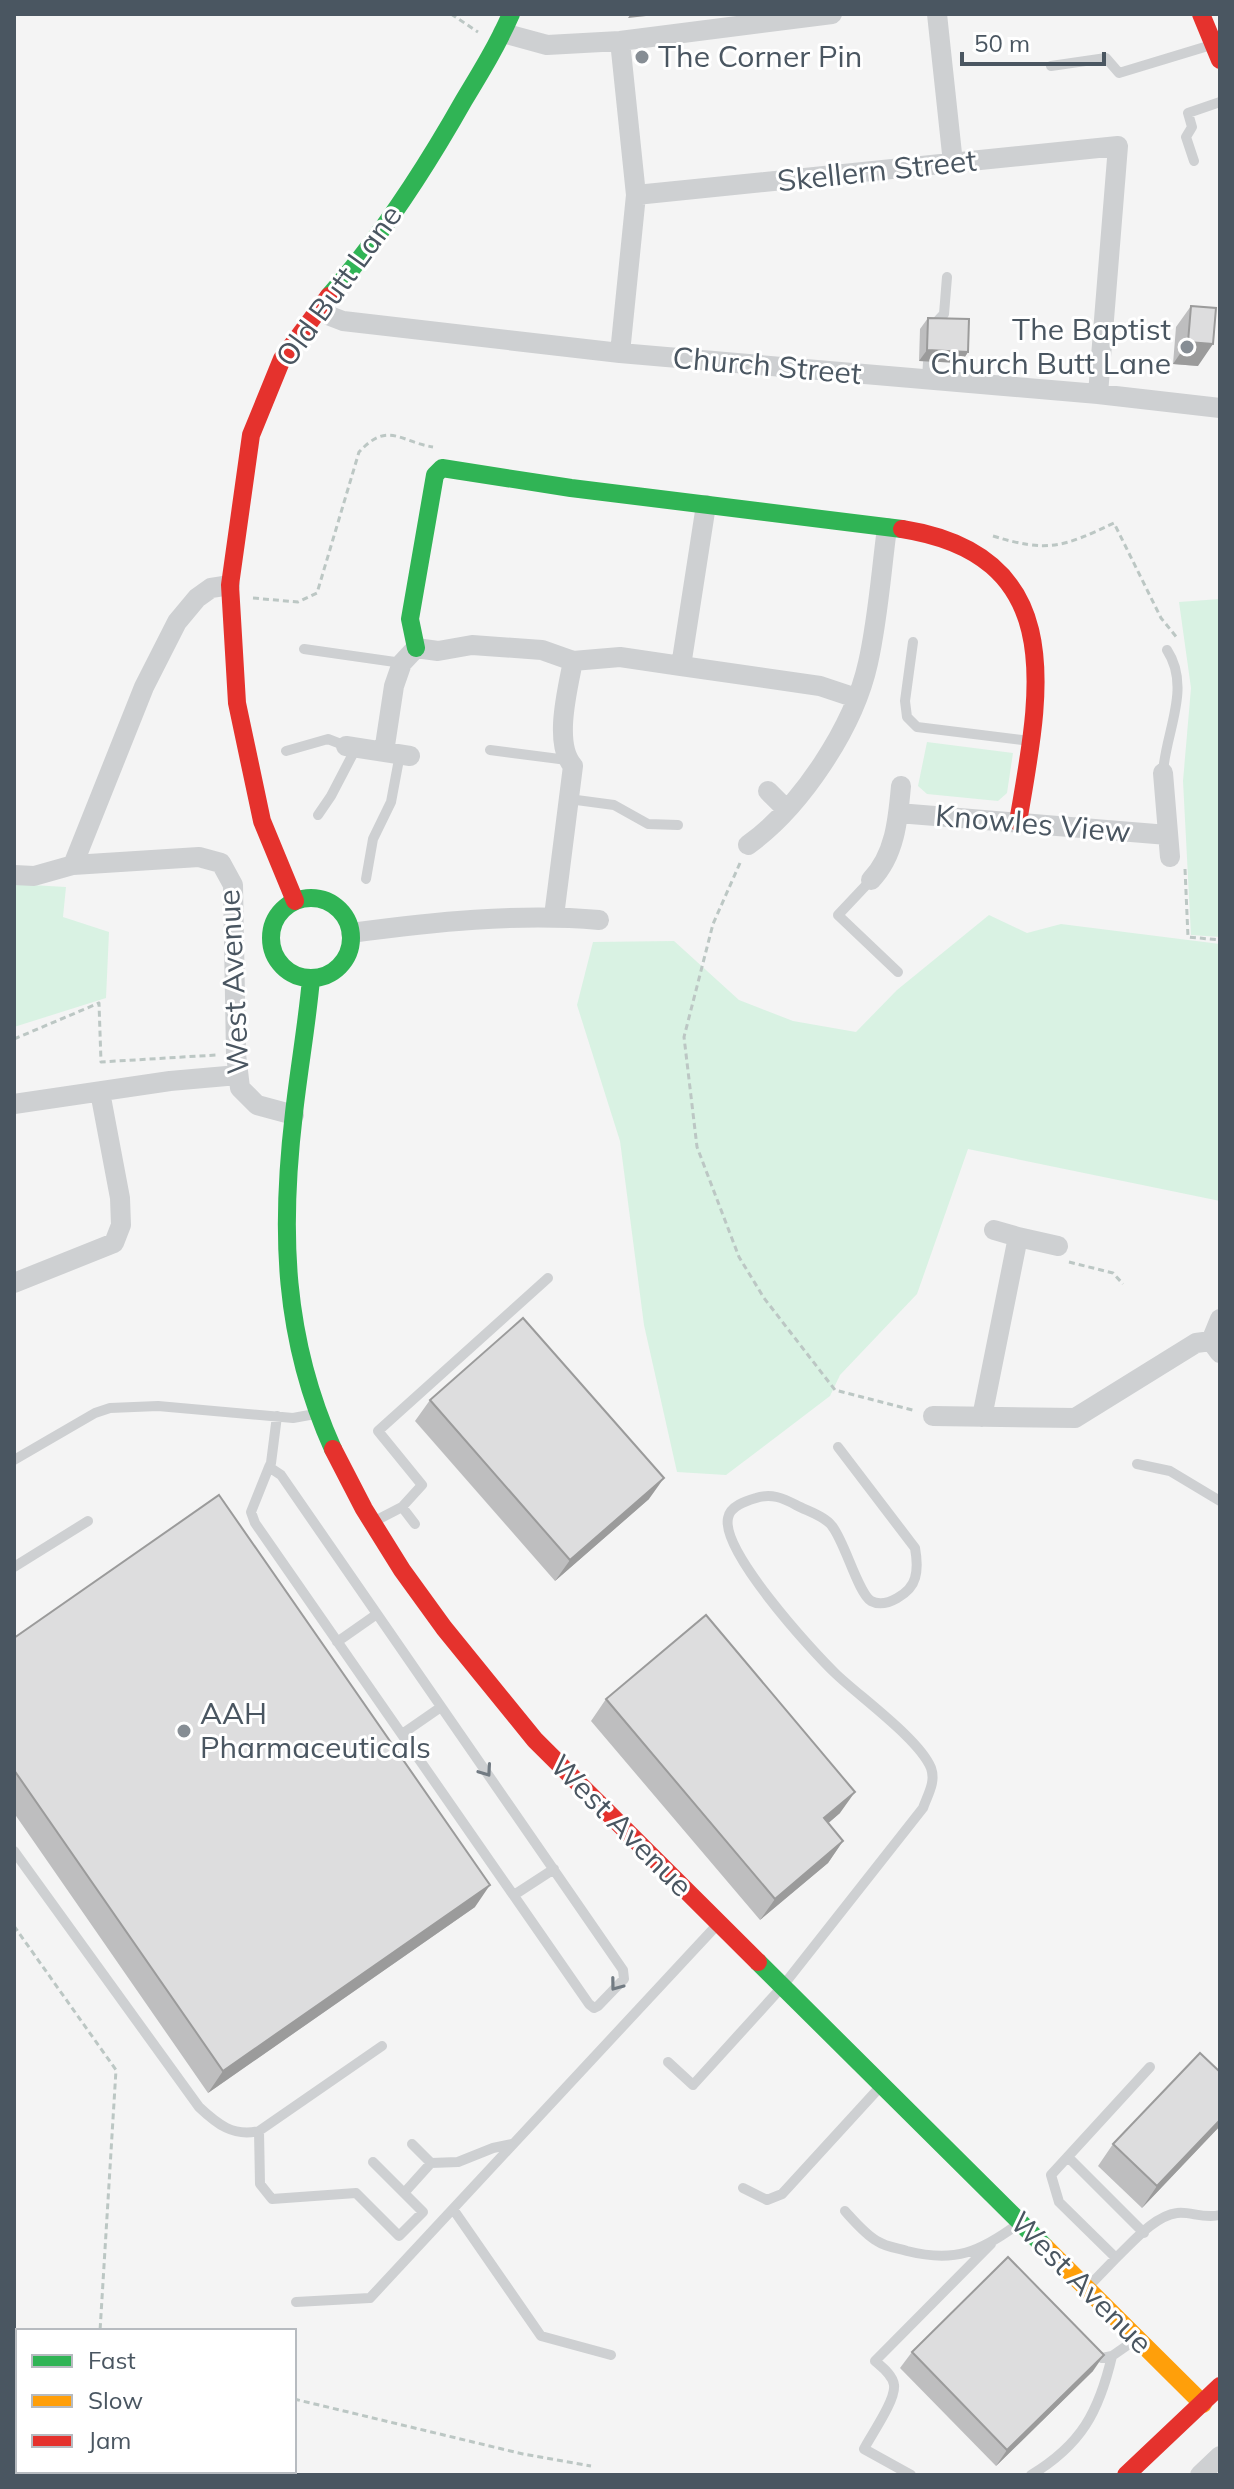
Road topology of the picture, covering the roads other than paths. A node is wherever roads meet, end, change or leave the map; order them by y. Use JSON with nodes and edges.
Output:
{"nodes":[{"id":1,"x":832,"y":14,"type":"edge"},
{"id":2,"x":937,"y":14,"type":"edge"},
{"id":3,"x":1201,"y":14,"type":"edge"},
{"id":4,"x":504,"y":30,"type":"edge"},
{"id":5,"x":620,"y":41,"type":"junction"},
{"id":6,"x":1218,"y":54,"type":"edge"},
{"id":7,"x":1051,"y":66,"type":"dead end"},
{"id":8,"x":1220,"y":102,"type":"edge"},
{"id":9,"x":1194,"y":161,"type":"dead end"},
{"id":10,"x":953,"y":163,"type":"junction"},
{"id":11,"x":636,"y":195,"type":"junction"},
{"id":12,"x":947,"y":277,"type":"dead end"},
{"id":13,"x":321,"y":305,"type":"junction"},
{"id":14,"x":930,"y":329,"type":"edge"},
{"id":15,"x":620,"y":353,"type":"junction"},
{"id":16,"x":1098,"y":394,"type":"junction"},
{"id":17,"x":1220,"y":408,"type":"edge"},
{"id":18,"x":706,"y":505,"type":"junction"},
{"id":19,"x":887,"y":528,"type":"junction"},
{"id":20,"x":230,"y":591,"type":"junction"},
{"id":21,"x":913,"y":642,"type":"dead end"},
{"id":22,"x":304,"y":649,"type":"dead end"},
{"id":23,"x":1167,"y":650,"type":"dead end"},
{"id":24,"x":409,"y":655,"type":"junction"},
{"id":25,"x":573,"y":661,"type":"junction"},
{"id":26,"x":681,"y":666,"type":"junction"},
{"id":27,"x":856,"y":698,"type":"junction"},
{"id":28,"x":1030,"y":741,"type":"junction"},
{"id":29,"x":351,"y":747,"type":"junction"},
{"id":30,"x":490,"y":750,"type":"dead end"},
{"id":31,"x":286,"y":751,"type":"dead end"},
{"id":32,"x":398,"y":754,"type":"junction"},
{"id":33,"x":567,"y":760,"type":"junction"},
{"id":34,"x":1163,"y":773,"type":"joint"},
{"id":35,"x":901,"y":786,"type":"dead end"},
{"id":36,"x":768,"y":791,"type":"dead end"},
{"id":37,"x":569,"y":799,"type":"junction"},
{"id":38,"x":787,"y":810,"type":"junction"},
{"id":39,"x":898,"y":813,"type":"junction"},
{"id":40,"x":318,"y":815,"type":"dead end"},
{"id":41,"x":1018,"y":822,"type":"junction"},
{"id":42,"x":678,"y":825,"type":"dead end"},
{"id":43,"x":1168,"y":835,"type":"junction"},
{"id":44,"x":748,"y":845,"type":"road end"},
{"id":45,"x":1177,"y":858,"type":"road end"},
{"id":46,"x":73,"y":865,"type":"junction"},
{"id":47,"x":14,"y":875,"type":"edge"},
{"id":48,"x":366,"y":879,"type":"dead end"},
{"id":49,"x":871,"y":880,"type":"joint"},
{"id":50,"x":295,"y":901,"type":"junction"},
{"id":51,"x":554,"y":916,"type":"junction"},
{"id":52,"x":599,"y":920,"type":"dead end"},
{"id":53,"x":351,"y":933,"type":"junction"},
{"id":54,"x":898,"y":972,"type":"dead end"},
{"id":55,"x":311,"y":979,"type":"junction"},
{"id":56,"x":238,"y":1075,"type":"junction"},
{"id":57,"x":100,"y":1092,"type":"junction"},
{"id":58,"x":14,"y":1104,"type":"edge"},
{"id":59,"x":294,"y":1115,"type":"junction"},
{"id":60,"x":994,"y":1230,"type":"dead end"},
{"id":61,"x":1018,"y":1237,"type":"junction"},
{"id":62,"x":1058,"y":1246,"type":"road end"},
{"id":63,"x":548,"y":1278,"type":"dead end"},
{"id":64,"x":14,"y":1283,"type":"edge"},
{"id":65,"x":1220,"y":1319,"type":"edge"},
{"id":66,"x":1215,"y":1347,"type":"edge"},
{"id":67,"x":317,"y":1414,"type":"junction"},
{"id":68,"x":277,"y":1416,"type":"junction"},
{"id":69,"x":933,"y":1416,"type":"road end"},
{"id":70,"x":982,"y":1417,"type":"junction"},
{"id":71,"x":838,"y":1447,"type":"dead end"},
{"id":72,"x":14,"y":1460,"type":"edge"},
{"id":73,"x":1137,"y":1464,"type":"dead end"},
{"id":74,"x":269,"y":1467,"type":"junction"},
{"id":75,"x":1220,"y":1501,"type":"edge"},
{"id":76,"x":402,"y":1507,"type":"junction"},
{"id":77,"x":88,"y":1521,"type":"dead end"},
{"id":78,"x":370,"y":1524,"type":"junction"},
{"id":79,"x":415,"y":1524,"type":"dead end"},
{"id":80,"x":14,"y":1567,"type":"edge"},
{"id":81,"x":377,"y":1614,"type":"junction"},
{"id":82,"x":337,"y":1642,"type":"junction"},
{"id":83,"x":441,"y":1707,"type":"junction"},
{"id":84,"x":402,"y":1734,"type":"junction"},
{"id":85,"x":14,"y":1851,"type":"edge"},
{"id":86,"x":554,"y":1869,"type":"junction"},
{"id":87,"x":514,"y":1895,"type":"junction"},
{"id":88,"x":718,"y":1923,"type":"junction"},
{"id":89,"x":782,"y":1987,"type":"junction"},
{"id":90,"x":382,"y":2046,"type":"dead end"},
{"id":91,"x":668,"y":2062,"type":"dead end"},
{"id":92,"x":1150,"y":2067,"type":"dead end"},
{"id":93,"x":882,"y":2086,"type":"junction"},
{"id":94,"x":259,"y":2131,"type":"junction"},
{"id":95,"x":514,"y":2143,"type":"junction"},
{"id":96,"x":412,"y":2144,"type":"dead end"},
{"id":97,"x":1068,"y":2157,"type":"junction"},
{"id":98,"x":373,"y":2162,"type":"dead end"},
{"id":99,"x":431,"y":2163,"type":"junction"},
{"id":100,"x":743,"y":2188,"type":"dead end"},
{"id":101,"x":404,"y":2193,"type":"junction"},
{"id":102,"x":453,"y":2209,"type":"junction"},
{"id":103,"x":845,"y":2211,"type":"dead end"},
{"id":104,"x":1220,"y":2215,"type":"edge"},
{"id":105,"x":1019,"y":2222,"type":"junction"},
{"id":106,"x":1144,"y":2233,"type":"junction"},
{"id":107,"x":991,"y":2244,"type":"junction"},
{"id":108,"x":1116,"y":2258,"type":"junction"},
{"id":109,"x":1086,"y":2289,"type":"junction"},
{"id":110,"x":296,"y":2302,"type":"dead end"},
{"id":111,"x":1137,"y":2339,"type":"junction"},
{"id":112,"x":1082,"y":2344,"type":"edge"},
{"id":113,"x":611,"y":2355,"type":"dead end"},
{"id":114,"x":1112,"y":2356,"type":"junction"},
{"id":115,"x":1220,"y":2386,"type":"edge"},
{"id":116,"x":1203,"y":2404,"type":"junction"},
{"id":117,"x":1220,"y":2456,"type":"edge"},
{"id":118,"x":911,"y":2475,"type":"edge"},
{"id":119,"x":1031,"y":2475,"type":"edge"},
{"id":120,"x":1126,"y":2475,"type":"edge"},
{"id":121,"x":1200,"y":2475,"type":"edge"}],
"edges":[{"from":1,"to":5,"type":"street"},
{"from":2,"to":10,"type":"street"},
{"from":3,"to":6,"type":"main road"},
{"from":4,"to":5,"type":"street"},
{"from":4,"to":13,"type":"main road","name":"Old Butt Lane"},
{"from":5,"to":11,"type":"street"},
{"from":6,"to":7,"type":"lane"},
{"from":8,"to":9,"type":"lane"},
{"from":10,"to":11,"type":"street","name":"Skellern Street"},
{"from":10,"to":16,"type":"street","name":"Skellern Street"},
{"from":11,"to":15,"type":"street"},
{"from":12,"to":14,"type":"lane"},
{"from":13,"to":15,"type":"street","name":"Church Street"},
{"from":13,"to":20,"type":"main road","name":"Old Butt Lane"},
{"from":15,"to":16,"type":"street","name":"Church Street"},
{"from":16,"to":17,"type":"street","name":"Church Street"},
{"from":18,"to":19,"type":"main road"},
{"from":18,"to":24,"type":"main road"},
{"from":18,"to":26,"type":"street"},
{"from":19,"to":27,"type":"street"},
{"from":19,"to":28,"type":"main road"},
{"from":20,"to":46,"type":"street"},
{"from":20,"to":50,"type":"main road","name":"West Avenue"},
{"from":21,"to":28,"type":"lane"},
{"from":22,"to":24,"type":"lane"},
{"from":23,"to":34,"type":"lane"},
{"from":24,"to":25,"type":"street"},
{"from":24,"to":32,"type":"street"},
{"from":25,"to":26,"type":"street"},
{"from":25,"to":33,"type":"street"},
{"from":26,"to":27,"type":"street"},
{"from":27,"to":38,"type":"street"},
{"from":28,"to":41,"type":"main road"},
{"from":29,"to":31,"type":"lane"},
{"from":29,"to":32,"type":"street"},
{"from":29,"to":40,"type":"lane"},
{"from":30,"to":33,"type":"lane"},
{"from":32,"to":48,"type":"lane"},
{"from":33,"to":37,"type":"street"},
{"from":34,"to":43,"type":"street","name":"Knowles View"},
{"from":35,"to":39,"type":"street","name":"Knowles View"},
{"from":36,"to":38,"type":"street"},
{"from":37,"to":42,"type":"lane"},
{"from":37,"to":51,"type":"street"},
{"from":38,"to":44,"type":"street"},
{"from":39,"to":41,"type":"street","name":"Knowles View"},
{"from":39,"to":49,"type":"street","name":"Knowles View"},
{"from":41,"to":43,"type":"street","name":"Knowles View"},
{"from":43,"to":45,"type":"street","name":"Knowles View"},
{"from":46,"to":47,"type":"street"},
{"from":46,"to":56,"type":"street","name":"West Avenue"},
{"from":49,"to":54,"type":"lane","name":"Knowles View"},
{"from":50,"to":53,"type":"main road"},
{"from":50,"to":55,"type":"main road"},
{"from":51,"to":52,"type":"street"},
{"from":51,"to":53,"type":"street"},
{"from":53,"to":55,"type":"main road"},
{"from":55,"to":59,"type":"main road","name":"West Avenue"},
{"from":56,"to":57,"type":"street"},
{"from":56,"to":59,"type":"street","name":"West Avenue"},
{"from":57,"to":58,"type":"street"},
{"from":57,"to":64,"type":"street"},
{"from":59,"to":67,"type":"main road","name":"West Avenue"},
{"from":60,"to":61,"type":"street"},
{"from":61,"to":62,"type":"street"},
{"from":61,"to":70,"type":"street"},
{"from":63,"to":76,"type":"lane"},
{"from":65,"to":66,"type":"street"},
{"from":66,"to":70,"type":"street"},
{"from":67,"to":68,"type":"lane"},
{"from":67,"to":78,"type":"main road","name":"West Avenue"},
{"from":68,"to":72,"type":"lane"},
{"from":68,"to":74,"type":"lane"},
{"from":69,"to":70,"type":"street"},
{"from":71,"to":89,"type":"lane"},
{"from":73,"to":75,"type":"lane"},
{"from":74,"to":81,"type":"lane"},
{"from":74,"to":82,"type":"lane"},
{"from":76,"to":78,"type":"lane"},
{"from":76,"to":79,"type":"lane"},
{"from":77,"to":80,"type":"lane"},
{"from":78,"to":88,"type":"main road","name":"West Avenue"},
{"from":81,"to":82,"type":"lane"},
{"from":81,"to":83,"type":"lane"},
{"from":82,"to":84,"type":"lane"},
{"from":83,"to":84,"type":"lane"},
{"from":83,"to":86,"type":"lane","one_way":true},
{"from":84,"to":87,"type":"lane"},
{"from":85,"to":94,"type":"lane"},
{"from":86,"to":87,"type":"lane"},
{"from":86,"to":87,"type":"lane","one_way":true},
{"from":88,"to":89,"type":"main road","name":"West Avenue"},
{"from":88,"to":95,"type":"lane"},
{"from":89,"to":91,"type":"lane"},
{"from":89,"to":93,"type":"main road","name":"West Avenue"},
{"from":90,"to":94,"type":"lane"},
{"from":92,"to":97,"type":"lane"},
{"from":93,"to":100,"type":"lane"},
{"from":93,"to":105,"type":"main road","name":"West Avenue"},
{"from":94,"to":101,"type":"lane"},
{"from":95,"to":99,"type":"lane"},
{"from":95,"to":102,"type":"lane"},
{"from":96,"to":99,"type":"lane"},
{"from":97,"to":106,"type":"lane"},
{"from":97,"to":108,"type":"lane"},
{"from":98,"to":101,"type":"lane"},
{"from":99,"to":101,"type":"lane"},
{"from":102,"to":110,"type":"lane"},
{"from":102,"to":113,"type":"lane"},
{"from":103,"to":107,"type":"lane"},
{"from":104,"to":106,"type":"lane"},
{"from":105,"to":107,"type":"lane"},
{"from":105,"to":109,"type":"main road","name":"West Avenue"},
{"from":106,"to":108,"type":"lane"},
{"from":107,"to":118,"type":"lane"},
{"from":108,"to":109,"type":"lane"},
{"from":109,"to":111,"type":"main road","name":"West Avenue"},
{"from":111,"to":114,"type":"lane"},
{"from":111,"to":116,"type":"main road","name":"West Avenue"},
{"from":112,"to":114,"type":"lane"},
{"from":114,"to":119,"type":"lane"},
{"from":115,"to":116,"type":"main road"},
{"from":116,"to":120,"type":"main road"},
{"from":117,"to":121,"type":"street"}]}
